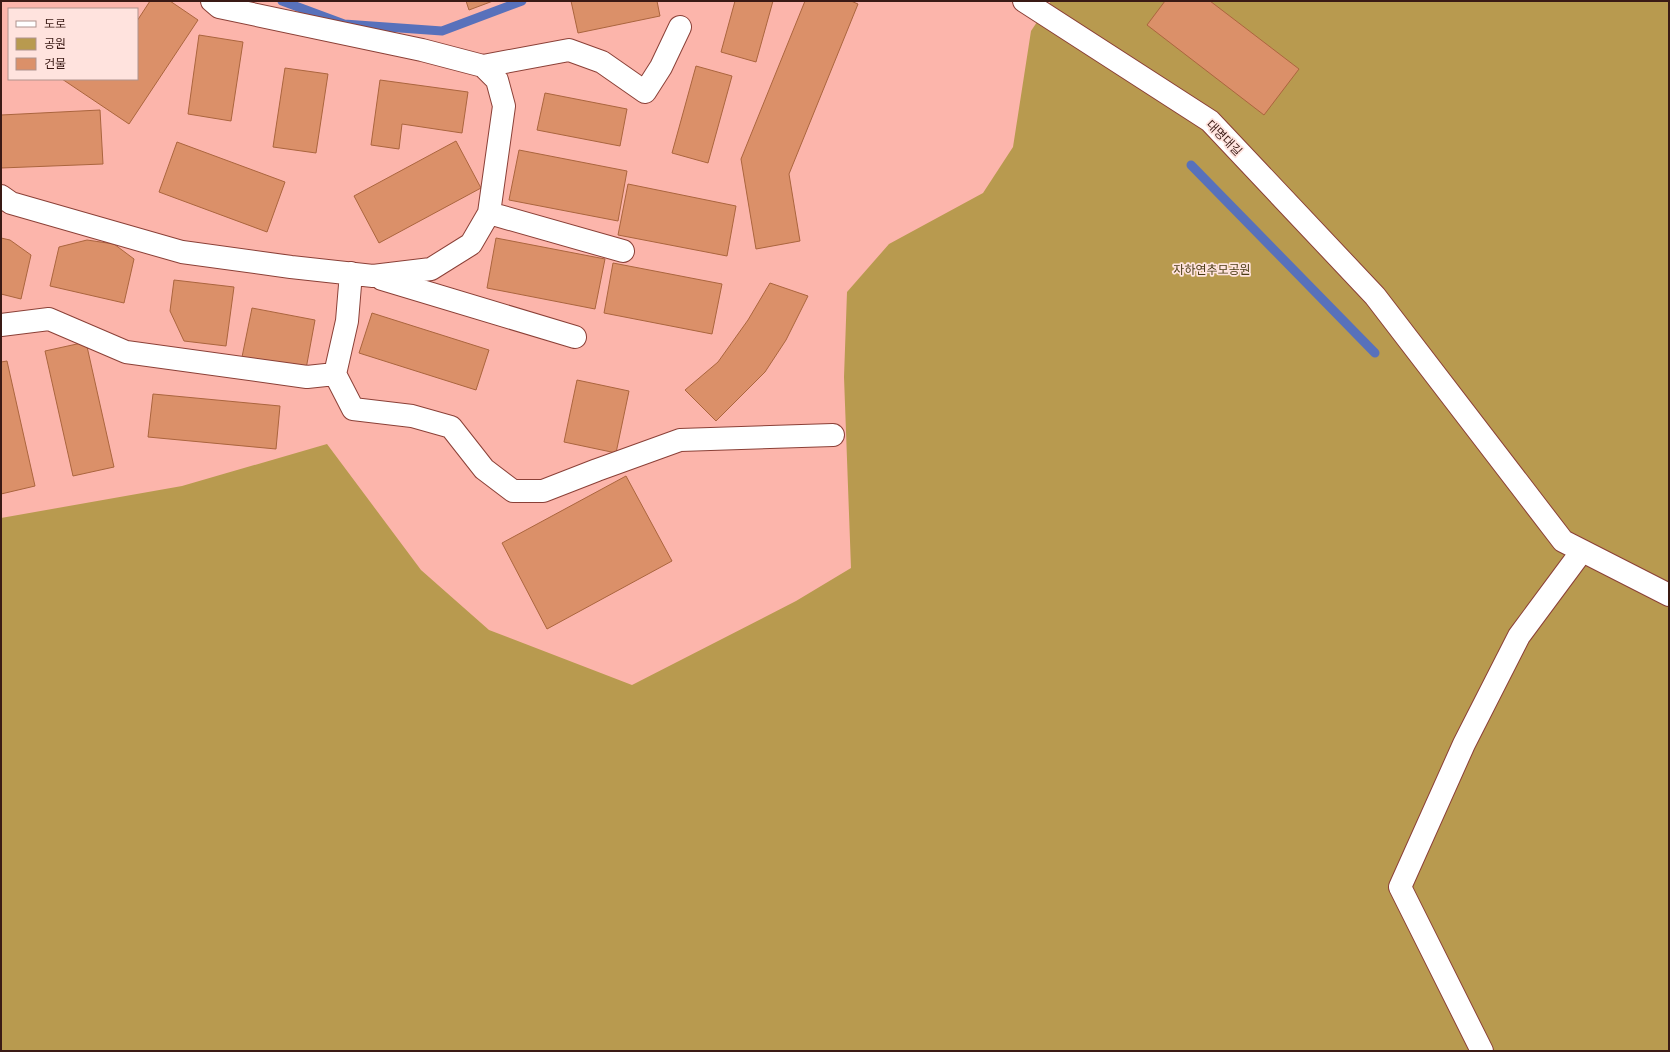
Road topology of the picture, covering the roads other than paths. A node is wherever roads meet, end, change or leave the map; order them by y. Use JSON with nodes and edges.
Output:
{"nodes":[{"id":1,"x":1024,"y":1,"type":"edge"},
{"id":2,"x":214,"y":3,"type":"edge"},
{"id":3,"x":680,"y":28,"type":"dead end"},
{"id":4,"x":483,"y":66,"type":"junction"},
{"id":5,"x":1,"y":196,"type":"edge"},
{"id":6,"x":489,"y":213,"type":"junction"},
{"id":7,"x":623,"y":251,"type":"dead end"},
{"id":8,"x":351,"y":274,"type":"junction"},
{"id":9,"x":373,"y":276,"type":"junction"},
{"id":10,"x":1,"y":325,"type":"edge"},
{"id":11,"x":575,"y":337,"type":"dead end"},
{"id":12,"x":336,"y":374,"type":"junction"},
{"id":13,"x":833,"y":435,"type":"dead end"},
{"id":14,"x":1582,"y":551,"type":"junction"},
{"id":15,"x":1669,"y":595,"type":"edge"},
{"id":16,"x":1482,"y":1051,"type":"edge"}],
"edges":[{"from":1,"to":14,"type":"street","name":"대명대길"},
{"from":2,"to":4,"type":"street"},
{"from":3,"to":4,"type":"street"},
{"from":4,"to":6,"type":"street"},
{"from":5,"to":8,"type":"street"},
{"from":6,"to":7,"type":"street"},
{"from":6,"to":9,"type":"street"},
{"from":8,"to":9,"type":"street"},
{"from":8,"to":12,"type":"street"},
{"from":9,"to":11,"type":"street"},
{"from":10,"to":12,"type":"street"},
{"from":12,"to":13,"type":"street"},
{"from":14,"to":15,"type":"street","name":"대명대길"},
{"from":14,"to":16,"type":"street"}]}
